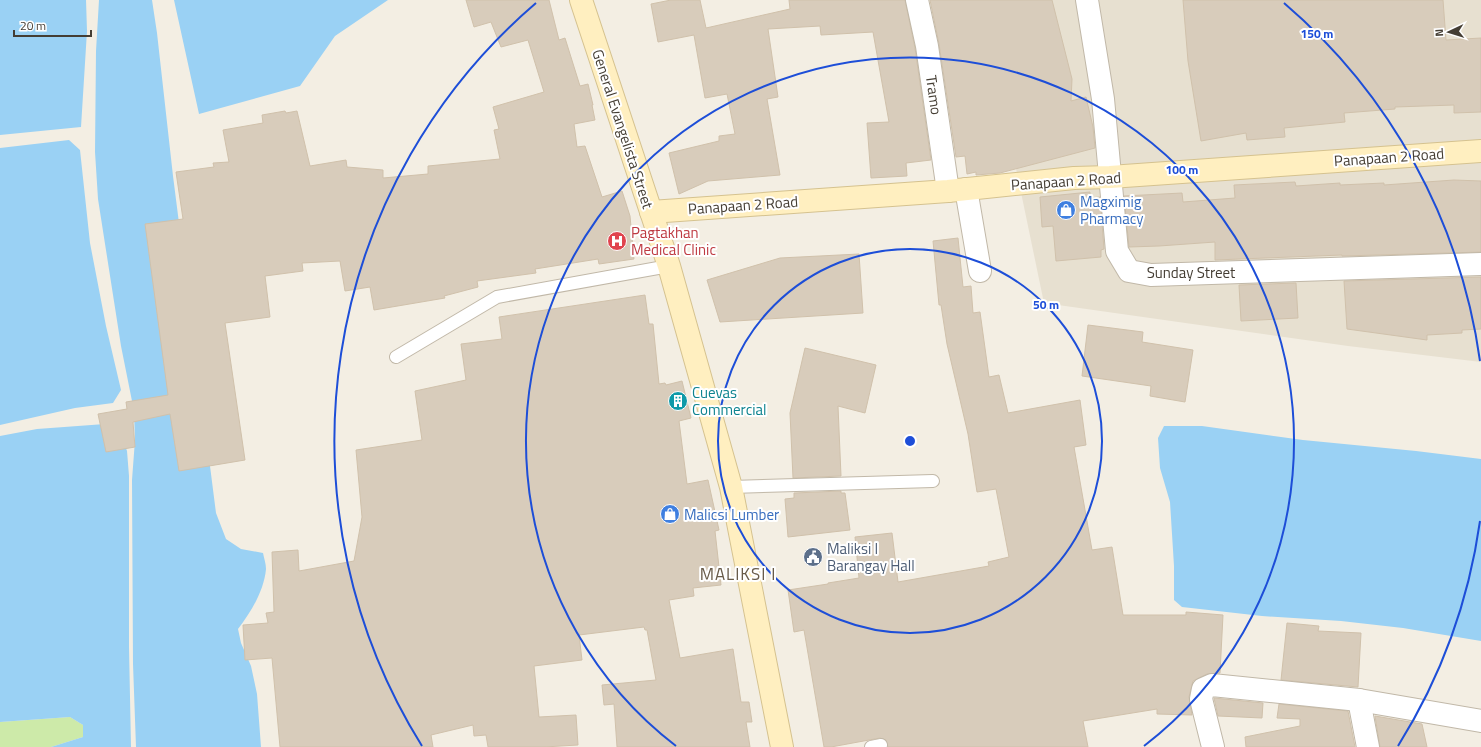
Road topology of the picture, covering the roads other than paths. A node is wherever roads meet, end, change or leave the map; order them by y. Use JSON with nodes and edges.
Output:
{"nodes":[{"id":1,"x":581,"y":0,"type":"edge"},
{"id":2,"x":917,"y":0,"type":"edge"},
{"id":3,"x":1087,"y":0,"type":"edge"},
{"id":4,"x":1481,"y":151,"type":"edge"},
{"id":5,"x":1110,"y":177,"type":"junction"},
{"id":6,"x":957,"y":190,"type":"junction"},
{"id":7,"x":651,"y":212,"type":"junction"},
{"id":8,"x":1481,"y":264,"type":"edge"},
{"id":9,"x":669,"y":266,"type":"junction"},
{"id":10,"x":980,"y":271,"type":"dead end"},
{"id":11,"x":396,"y":356,"type":"dead end"},
{"id":12,"x":933,"y":481,"type":"dead end"},
{"id":13,"x":731,"y":487,"type":"junction"},
{"id":14,"x":1359,"y":700,"type":"junction"},
{"id":15,"x":1481,"y":721,"type":"edge"},
{"id":16,"x":782,"y":747,"type":"edge"},
{"id":17,"x":1213,"y":747,"type":"edge"},
{"id":18,"x":1368,"y":747,"type":"edge"}],
"edges":[{"from":1,"to":7,"type":"street","name":"General Evangelista Street"},
{"from":2,"to":6,"type":"street","name":"Tramo"},
{"from":3,"to":5,"type":"street","name":"Sunday Street"},
{"from":4,"to":5,"type":"street","name":"Panapaan 2 Road"},
{"from":5,"to":6,"type":"street","name":"Panapaan 2 Road"},
{"from":5,"to":8,"type":"street","name":"Sunday Street"},
{"from":6,"to":7,"type":"street","name":"Panapaan 2 Road"},
{"from":6,"to":10,"type":"street","name":"Tramo"},
{"from":7,"to":9,"type":"street","name":"General Evangelista Street"},
{"from":9,"to":11,"type":"lane"},
{"from":9,"to":13,"type":"street","name":"General Evangelista Street"},
{"from":12,"to":13,"type":"lane"},
{"from":13,"to":16,"type":"street","name":"General Evangelista Street"},
{"from":14,"to":15,"type":"street"},
{"from":14,"to":17,"type":"street"},
{"from":14,"to":18,"type":"street"}]}
